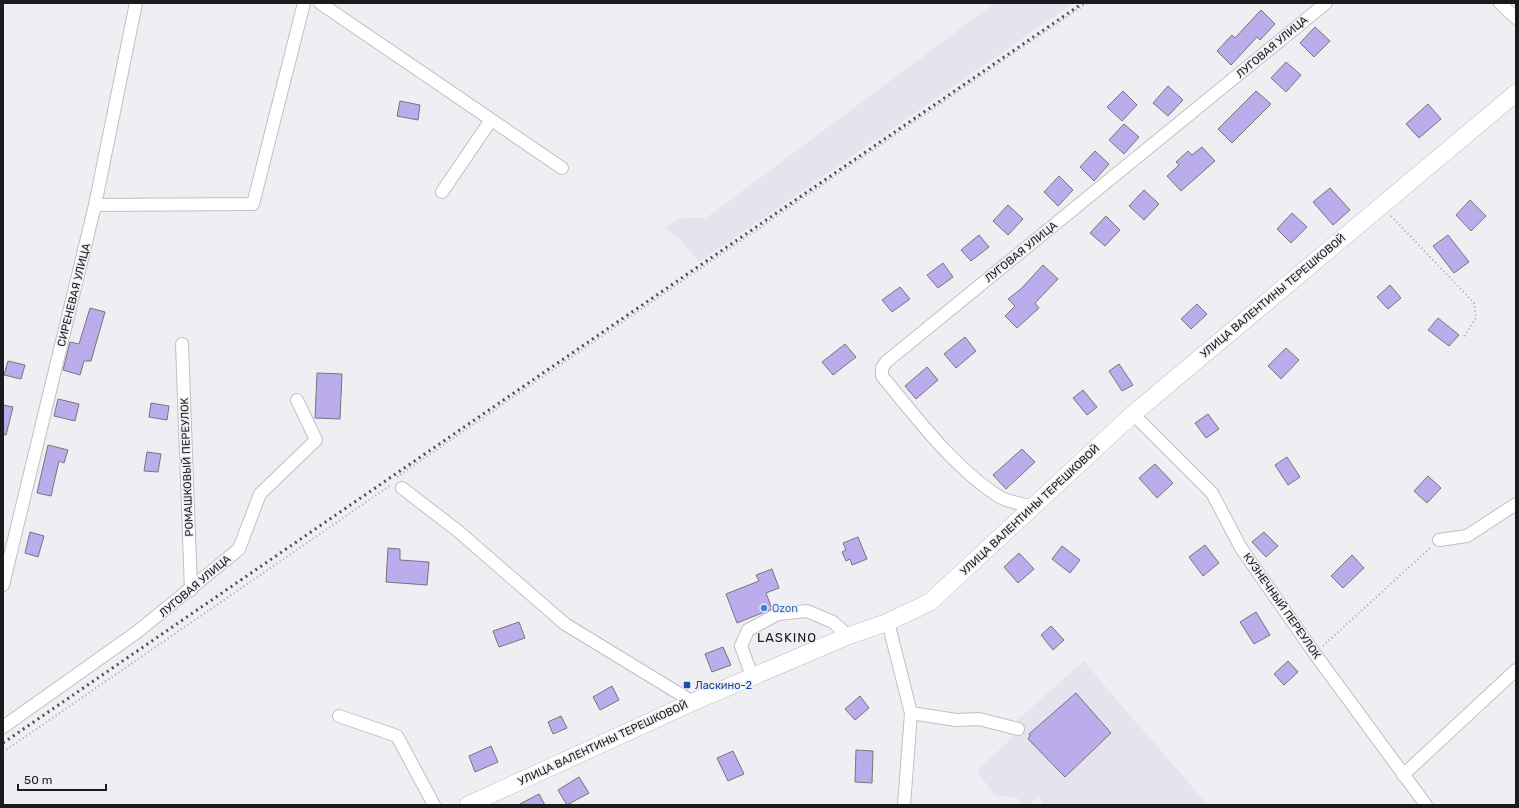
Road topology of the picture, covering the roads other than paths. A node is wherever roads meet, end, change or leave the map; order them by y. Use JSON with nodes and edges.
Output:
{"nodes":[{"id":1,"x":136,"y":3,"type":"edge"},
{"id":2,"x":304,"y":3,"type":"edge"},
{"id":3,"x":320,"y":3,"type":"edge"},
{"id":4,"x":1326,"y":3,"type":"edge"},
{"id":5,"x":1500,"y":3,"type":"edge"},
{"id":6,"x":1516,"y":18,"type":"edge"},
{"id":7,"x":1516,"y":93,"type":"edge"},
{"id":8,"x":491,"y":120,"type":"junction"},
{"id":9,"x":562,"y":168,"type":"dead end"},
{"id":10,"x":442,"y":192,"type":"dead end"},
{"id":11,"x":95,"y":206,"type":"junction"},
{"id":12,"x":182,"y":344,"type":"dead end"},
{"id":13,"x":297,"y":400,"type":"dead end"},
{"id":14,"x":1133,"y":414,"type":"junction"},
{"id":15,"x":399,"y":483,"type":"road end"},
{"id":16,"x":1516,"y":504,"type":"edge"},
{"id":17,"x":1033,"y":507,"type":"junction"},
{"id":18,"x":1439,"y":540,"type":"road end"},
{"id":19,"x":3,"y":585,"type":"edge"},
{"id":20,"x":191,"y":590,"type":"junction"},
{"id":21,"x":888,"y":622,"type":"junction"},
{"id":22,"x":848,"y":636,"type":"junction"},
{"id":23,"x":1516,"y":670,"type":"edge"},
{"id":24,"x":752,"y":676,"type":"junction"},
{"id":25,"x":693,"y":702,"type":"junction"},
{"id":26,"x":911,"y":713,"type":"junction"},
{"id":27,"x":339,"y":716,"type":"dead end"},
{"id":28,"x":3,"y":727,"type":"edge"},
{"id":29,"x":1018,"y":729,"type":"dead end"},
{"id":30,"x":1403,"y":774,"type":"junction"},
{"id":31,"x":434,"y":805,"type":"edge"},
{"id":32,"x":468,"y":805,"type":"edge"},
{"id":33,"x":904,"y":805,"type":"edge"},
{"id":34,"x":1426,"y":805,"type":"edge"}],
"edges":[{"from":1,"to":11,"type":"street","name":"СИРЕНЕВАЯ УЛИЦА"},
{"from":2,"to":11,"type":"street"},
{"from":3,"to":8,"type":"street"},
{"from":4,"to":17,"type":"street","name":"ЛУГОВАЯ УЛИЦА"},
{"from":5,"to":6,"type":"street"},
{"from":7,"to":14,"type":"street","name":"УЛИЦА ВАЛЕНТИНЫ ТЕРЕШКОВОЙ"},
{"from":8,"to":9,"type":"street"},
{"from":8,"to":10,"type":"street"},
{"from":11,"to":19,"type":"street","name":"СИРЕНЕВАЯ УЛИЦА"},
{"from":12,"to":20,"type":"street","name":"РОМАШКОВЫЙ ПЕРЕУЛОК"},
{"from":13,"to":20,"type":"street","name":"ЛУГОВАЯ УЛИЦА"},
{"from":14,"to":17,"type":"street","name":"УЛИЦА ВАЛЕНТИНЫ ТЕРЕШКОВОЙ"},
{"from":14,"to":30,"type":"street","name":"КУЗНЕЧНЫЙ ПЕРЕУЛОК"},
{"from":15,"to":25,"type":"street"},
{"from":16,"to":18,"type":"street"},
{"from":17,"to":21,"type":"street","name":"УЛИЦА ВАЛЕНТИНЫ ТЕРЕШКОВОЙ"},
{"from":20,"to":28,"type":"street","name":"ЛУГОВАЯ УЛИЦА"},
{"from":21,"to":22,"type":"street","name":"УЛИЦА ВАЛЕНТИНЫ ТЕРЕШКОВОЙ"},
{"from":21,"to":26,"type":"street"},
{"from":22,"to":24,"type":"street","name":"УЛИЦА ВАЛЕНТИНЫ ТЕРЕШКОВОЙ"},
{"from":22,"to":24,"type":"street"},
{"from":23,"to":30,"type":"street"},
{"from":24,"to":25,"type":"street","name":"УЛИЦА ВАЛЕНТИНЫ ТЕРЕШКОВОЙ"},
{"from":25,"to":32,"type":"street","name":"УЛИЦА ВАЛЕНТИНЫ ТЕРЕШКОВОЙ"},
{"from":26,"to":29,"type":"street"},
{"from":26,"to":33,"type":"street"},
{"from":27,"to":31,"type":"street"},
{"from":30,"to":34,"type":"street","name":"КУЗНЕЧНЫЙ ПЕРЕУЛОК"}]}
